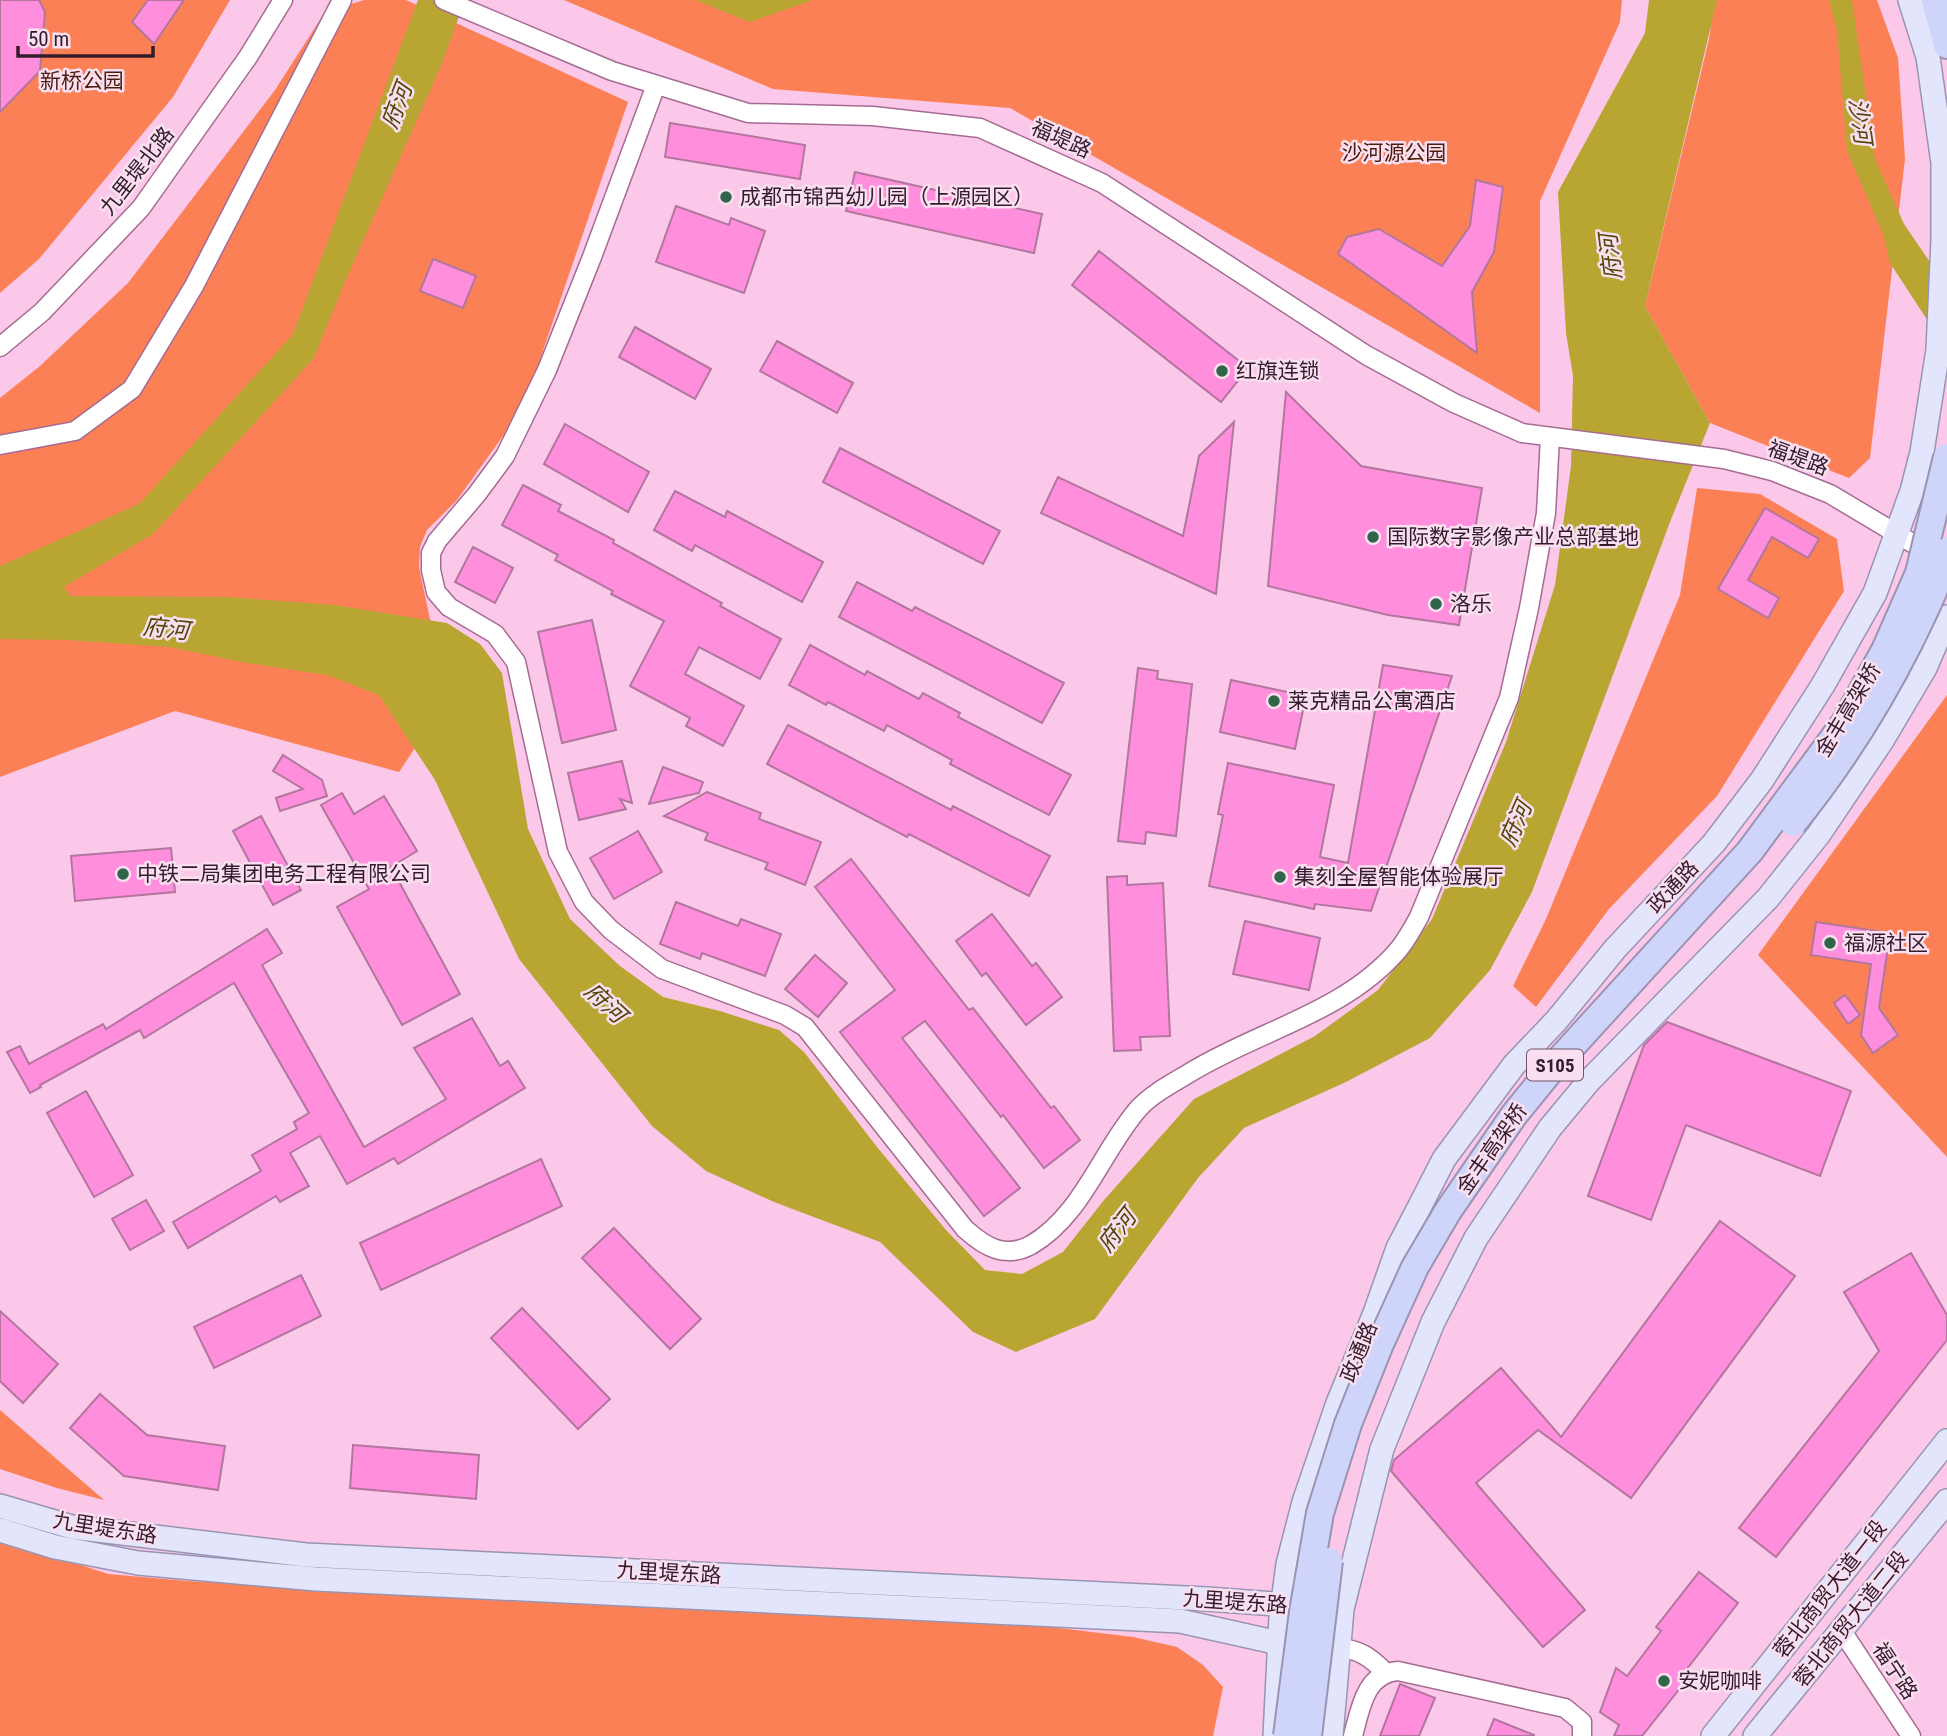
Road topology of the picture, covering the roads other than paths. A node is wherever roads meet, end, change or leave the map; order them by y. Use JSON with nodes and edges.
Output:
{"nodes":[{"id":1,"x":283,"y":0,"type":"edge"},
{"id":2,"x":342,"y":0,"type":"edge"},
{"id":3,"x":444,"y":0,"type":"edge"},
{"id":4,"x":1910,"y":0,"type":"edge"},
{"id":5,"x":1934,"y":0,"type":"edge"},
{"id":6,"x":1947,"y":45,"type":"edge"},
{"id":7,"x":656,"y":85,"type":"junction"},
{"id":8,"x":0,"y":347,"type":"edge"},
{"id":9,"x":1550,"y":437,"type":"junction"},
{"id":10,"x":0,"y":445,"type":"edge"},
{"id":11,"x":1947,"y":457,"type":"edge"},
{"id":12,"x":1896,"y":534,"type":"junction"},
{"id":13,"x":1947,"y":551,"type":"edge"},
{"id":14,"x":1947,"y":563,"type":"edge"},
{"id":15,"x":1947,"y":617,"type":"edge"},
{"id":16,"x":1947,"y":1441,"type":"edge"},
{"id":17,"x":1947,"y":1501,"type":"edge"},
{"id":18,"x":0,"y":1506,"type":"edge"},
{"id":19,"x":0,"y":1530,"type":"edge"},
{"id":20,"x":1283,"y":1604,"type":"junction"},
{"id":21,"x":1342,"y":1609,"type":"junction"},
{"id":22,"x":1842,"y":1631,"type":"junction"},
{"id":23,"x":1279,"y":1643,"type":"junction"},
{"id":24,"x":1338,"y":1648,"type":"junction"},
{"id":25,"x":1385,"y":1672,"type":"junction"},
{"id":26,"x":1275,"y":1736,"type":"edge"},
{"id":27,"x":1287,"y":1736,"type":"edge"},
{"id":28,"x":1308,"y":1736,"type":"edge"},
{"id":29,"x":1331,"y":1736,"type":"edge"},
{"id":30,"x":1353,"y":1736,"type":"edge"},
{"id":31,"x":1582,"y":1736,"type":"edge"},
{"id":32,"x":1713,"y":1736,"type":"edge"},
{"id":33,"x":1755,"y":1736,"type":"edge"},
{"id":34,"x":1911,"y":1736,"type":"edge"}],
"edges":[{"from":1,"to":8,"type":"street","name":"九里堤北路"},
{"from":2,"to":10,"type":"street"},
{"from":3,"to":7,"type":"street","name":"福堤路"},
{"from":4,"to":12,"type":"main road","name":"政通路","number":"S105"},
{"from":5,"to":6,"type":"highway"},
{"from":7,"to":9,"type":"street","name":"福堤路"},
{"from":7,"to":9,"type":"street"},
{"from":9,"to":12,"type":"street","name":"福堤路"},
{"from":11,"to":27,"type":"highway","name":"金丰高架桥","number":"S105","bridge":true},
{"from":12,"to":14,"type":"street","name":"福堤路"},
{"from":12,"to":20,"type":"main road","name":"政通路","number":"S105"},
{"from":13,"to":28,"type":"highway","name":"金丰高架桥","number":"S105","bridge":true},
{"from":15,"to":21,"type":"main road"},
{"from":16,"to":32,"type":"main road","name":"蓉北商贸大道一段"},
{"from":17,"to":22,"type":"main road","name":"蓉北商贸大道二段"},
{"from":18,"to":20,"type":"main road","name":"九里堤东路"},
{"from":19,"to":23,"type":"main road"},
{"from":20,"to":21,"type":"main road","name":"九里堤东路"},
{"from":20,"to":23,"type":"main road","name":"政通路","number":"S105"},
{"from":21,"to":24,"type":"main road"},
{"from":22,"to":33,"type":"main road","name":"蓉北商贸大道二段"},
{"from":22,"to":34,"type":"street","name":"福宁路"},
{"from":23,"to":24,"type":"main road"},
{"from":23,"to":26,"type":"main road","name":"政通路","number":"S105"},
{"from":24,"to":25,"type":"street"},
{"from":24,"to":29,"type":"main road"},
{"from":25,"to":30,"type":"street"},
{"from":25,"to":31,"type":"street"}]}
